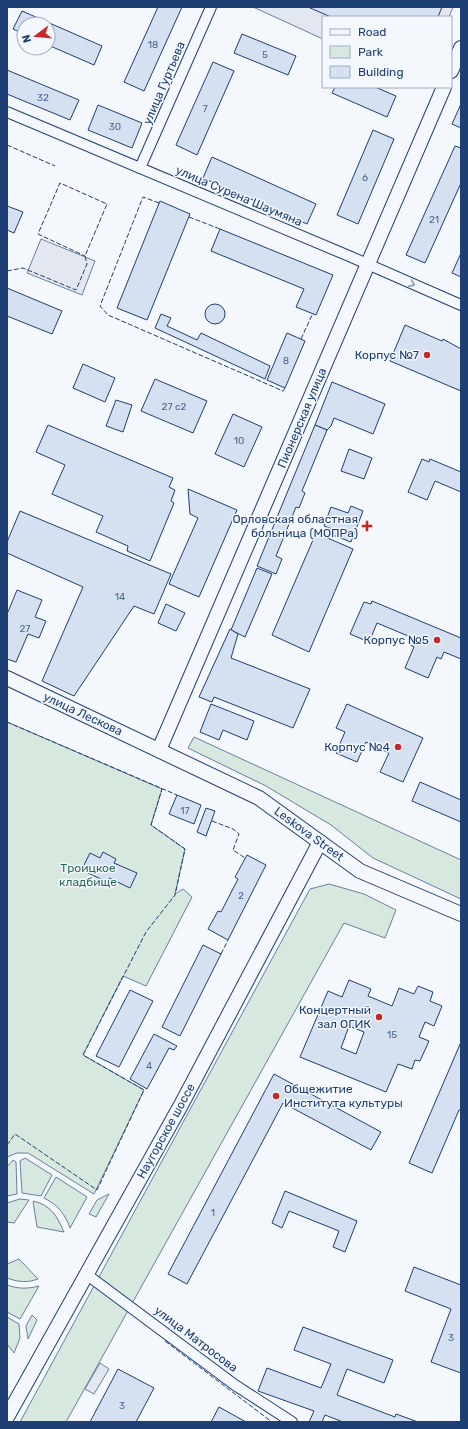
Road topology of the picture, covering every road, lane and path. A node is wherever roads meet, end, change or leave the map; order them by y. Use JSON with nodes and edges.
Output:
{"nodes":[{"id":1,"x":211,"y":7,"type":"edge"},
{"id":2,"x":461,"y":48,"type":"edge"},
{"id":3,"x":452,"y":69,"type":"edge"},
{"id":4,"x":444,"y":88,"type":"edge"},
{"id":5,"x":7,"y":112,"type":"edge"},
{"id":6,"x":140,"y":168,"type":"junction"},
{"id":7,"x":368,"y":264,"type":"junction"},
{"id":8,"x":461,"y":305,"type":"edge"},
{"id":9,"x":7,"y":678,"type":"edge"},
{"id":10,"x":160,"y":750,"type":"junction"},
{"id":11,"x":320,"y":842,"type":"junction"},
{"id":12,"x":461,"y":914,"type":"edge"},
{"id":13,"x":86,"y":1274,"type":"junction"},
{"id":14,"x":7,"y":1417,"type":"edge"},
{"id":15,"x":292,"y":1422,"type":"edge"}],
"edges":[{"from":1,"to":6,"type":"street","name":"улица Гуртьева"},
{"from":2,"to":3,"type":"main road"},
{"from":4,"to":7,"type":"main road","name":"Пионерская улица"},
{"from":5,"to":6,"type":"street","name":"улица Сурена Шаумяна"},
{"from":6,"to":7,"type":"street","name":"улица Сурена Шаумяна"},
{"from":7,"to":8,"type":"street","name":"улица Сурена Шаумяна","one_way":true},
{"from":7,"to":10,"type":"main road","name":"Пионерская улица"},
{"from":9,"to":10,"type":"main road","name":"улица Лескова"},
{"from":10,"to":11,"type":"main road","name":"Leskova Street"},
{"from":11,"to":12,"type":"main road","name":"Leskova Street"},
{"from":11,"to":13,"type":"main road","name":"Наугорское шоссе"},
{"from":13,"to":14,"type":"main road","name":"Наугорское шоссе"},
{"from":13,"to":15,"type":"street","name":"улица Матросова"}]}
